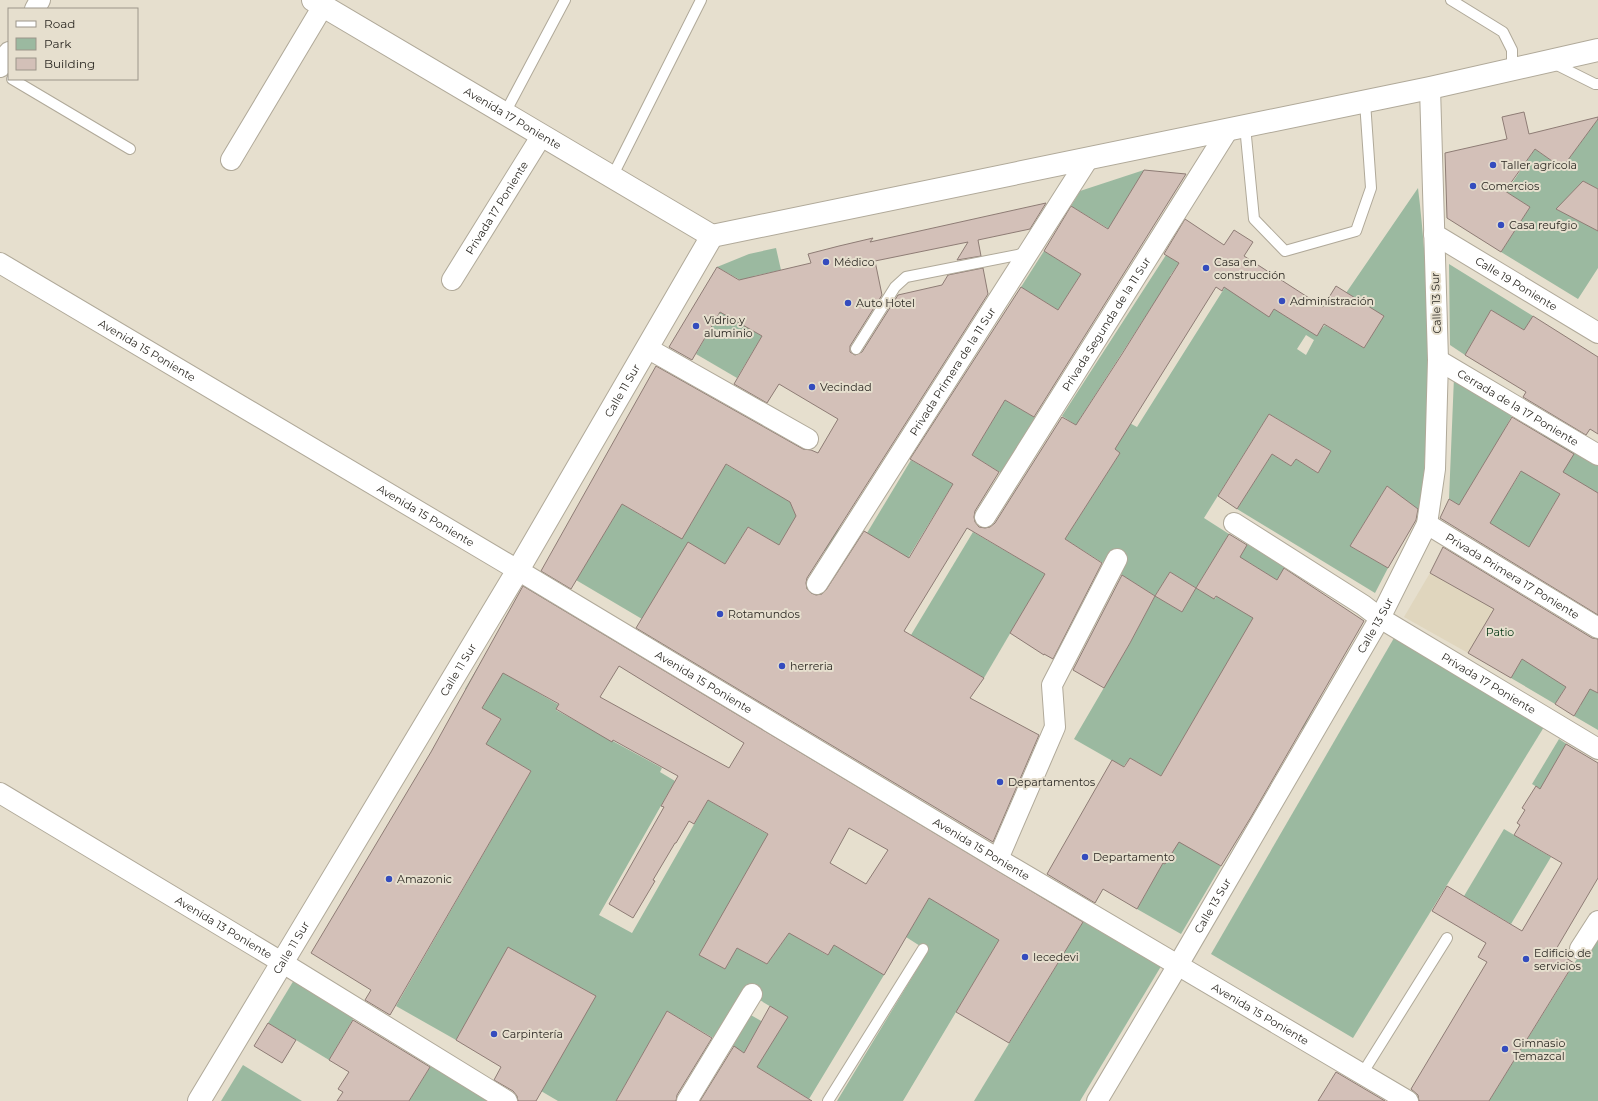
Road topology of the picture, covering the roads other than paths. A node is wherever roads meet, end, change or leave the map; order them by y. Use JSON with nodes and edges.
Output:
{"nodes":[{"id":1,"x":565,"y":0,"type":"edge"},
{"id":2,"x":701,"y":0,"type":"edge"},
{"id":3,"x":1451,"y":0,"type":"edge"},
{"id":4,"x":318,"y":3,"type":"edge"},
{"id":5,"x":1598,"y":50,"type":"edge"},
{"id":6,"x":8,"y":54,"type":"edge"},
{"id":7,"x":1549,"y":62,"type":"junction"},
{"id":8,"x":0,"y":67,"type":"edge"},
{"id":9,"x":1512,"y":70,"type":"junction"},
{"id":10,"x":14,"y":80,"type":"edge"},
{"id":11,"x":1598,"y":84,"type":"edge"},
{"id":12,"x":1430,"y":88,"type":"junction"},
{"id":13,"x":1365,"y":102,"type":"junction"},
{"id":14,"x":505,"y":113,"type":"junction"},
{"id":15,"x":1236,"y":128,"type":"junction"},
{"id":16,"x":542,"y":135,"type":"junction"},
{"id":17,"x":130,"y":149,"type":"dead end"},
{"id":18,"x":1088,"y":159,"type":"junction"},
{"id":19,"x":230,"y":160,"type":"dead end"},
{"id":20,"x":612,"y":177,"type":"junction"},
{"id":21,"x":1434,"y":234,"type":"junction"},
{"id":22,"x":712,"y":236,"type":"junction"},
{"id":23,"x":1028,"y":252,"type":"junction"},
{"id":24,"x":0,"y":263,"type":"edge"},
{"id":25,"x":452,"y":280,"type":"dead end"},
{"id":26,"x":1598,"y":333,"type":"edge"},
{"id":27,"x":647,"y":348,"type":"junction"},
{"id":28,"x":856,"y":349,"type":"dead end"},
{"id":29,"x":1438,"y":360,"type":"junction"},
{"id":30,"x":808,"y":439,"type":"dead end"},
{"id":31,"x":1598,"y":455,"type":"edge"},
{"id":32,"x":985,"y":517,"type":"dead end"},
{"id":33,"x":1234,"y":523,"type":"dead end"},
{"id":34,"x":1427,"y":524,"type":"junction"},
{"id":35,"x":1117,"y":559,"type":"dead end"},
{"id":36,"x":518,"y":570,"type":"junction"},
{"id":37,"x":816,"y":584,"type":"dead end"},
{"id":38,"x":1380,"y":618,"type":"junction"},
{"id":39,"x":1598,"y":628,"type":"edge"},
{"id":40,"x":1598,"y":749,"type":"edge"},
{"id":41,"x":0,"y":793,"type":"edge"},
{"id":42,"x":998,"y":859,"type":"junction"},
{"id":43,"x":1598,"y":921,"type":"edge"},
{"id":44,"x":1447,"y":938,"type":"dead end"},
{"id":45,"x":923,"y":949,"type":"dead end"},
{"id":46,"x":1580,"y":949,"type":"dead end"},
{"id":47,"x":283,"y":963,"type":"junction"},
{"id":48,"x":1178,"y":965,"type":"junction"},
{"id":49,"x":752,"y":994,"type":"dead end"},
{"id":50,"x":1362,"y":1074,"type":"junction"},
{"id":51,"x":199,"y":1101,"type":"edge"},
{"id":52,"x":507,"y":1101,"type":"edge"},
{"id":53,"x":687,"y":1101,"type":"edge"},
{"id":54,"x":828,"y":1101,"type":"edge"},
{"id":55,"x":1098,"y":1101,"type":"edge"},
{"id":56,"x":1408,"y":1101,"type":"edge"}],
"edges":[{"from":1,"to":14,"type":"lane"},
{"from":2,"to":20,"type":"lane"},
{"from":3,"to":9,"type":"lane"},
{"from":4,"to":14,"type":"main road","name":"Avenida 17 Poniente"},
{"from":4,"to":19,"type":"street"},
{"from":5,"to":7,"type":"main road"},
{"from":6,"to":8,"type":"street"},
{"from":7,"to":9,"type":"main road"},
{"from":7,"to":11,"type":"lane"},
{"from":9,"to":12,"type":"main road"},
{"from":10,"to":17,"type":"lane"},
{"from":12,"to":13,"type":"main road"},
{"from":12,"to":21,"type":"street","name":"Calle 13 Sur"},
{"from":13,"to":15,"type":"main road"},
{"from":13,"to":15,"type":"lane"},
{"from":14,"to":16,"type":"main road","name":"Avenida 17 Poniente"},
{"from":15,"to":18,"type":"main road"},
{"from":15,"to":32,"type":"street","name":"Privada Segunda de la 11 Sur"},
{"from":16,"to":20,"type":"main road","name":"Avenida 17 Poniente"},
{"from":16,"to":25,"type":"street","name":"Privada 17 Poniente"},
{"from":18,"to":22,"type":"main road"},
{"from":18,"to":23,"type":"street","name":"Privada Primera de la 11 Sur"},
{"from":20,"to":22,"type":"main road","name":"Avenida 17 Poniente"},
{"from":21,"to":26,"type":"street","name":"Calle 19 Poniente"},
{"from":21,"to":29,"type":"street","name":"Calle 13 Sur"},
{"from":22,"to":27,"type":"main road","name":"Calle 11 Sur"},
{"from":23,"to":28,"type":"lane"},
{"from":23,"to":37,"type":"street","name":"Privada Primera de la 11 Sur"},
{"from":24,"to":36,"type":"street","name":"Avenida 15 Poniente"},
{"from":27,"to":30,"type":"street"},
{"from":27,"to":36,"type":"main road","name":"Calle 11 Sur"},
{"from":29,"to":31,"type":"street","name":"Cerrada de la 17 Poniente"},
{"from":29,"to":34,"type":"street","name":"Calle 13 Sur"},
{"from":33,"to":38,"type":"street","name":"Privada 17 Poniente"},
{"from":34,"to":38,"type":"street","name":"Calle 13 Sur"},
{"from":34,"to":39,"type":"street","name":"Privada Primera 17 Poniente"},
{"from":35,"to":42,"type":"street"},
{"from":36,"to":42,"type":"street","name":"Avenida 15 Poniente"},
{"from":36,"to":47,"type":"main road","name":"Calle 11 Sur"},
{"from":38,"to":40,"type":"street","name":"Privada 17 Poniente"},
{"from":38,"to":48,"type":"street","name":"Calle 13 Sur"},
{"from":41,"to":47,"type":"street","name":"Avenida 13 Poniente"},
{"from":42,"to":48,"type":"street","name":"Avenida 15 Poniente"},
{"from":43,"to":46,"type":"street"},
{"from":44,"to":50,"type":"lane"},
{"from":45,"to":54,"type":"lane"},
{"from":47,"to":51,"type":"main road","name":"Calle 11 Sur"},
{"from":47,"to":52,"type":"street","name":"Avenida 13 Poniente"},
{"from":48,"to":50,"type":"street","name":"Avenida 15 Poniente"},
{"from":48,"to":55,"type":"street","name":"Calle 13 Sur"},
{"from":49,"to":53,"type":"street"},
{"from":50,"to":56,"type":"street","name":"Avenida 15 Poniente"}]}
